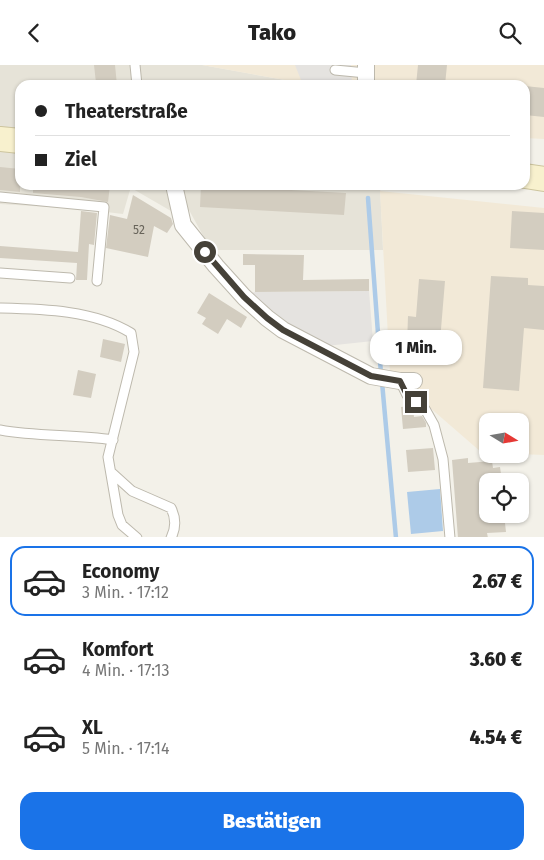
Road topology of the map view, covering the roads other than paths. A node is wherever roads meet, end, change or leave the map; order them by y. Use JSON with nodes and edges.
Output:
{"nodes":[{"id":1,"x":135,"y":65,"type":"edge"},
{"id":2,"x":335,"y":70,"type":"dead end"},
{"id":3,"x":366,"y":74,"type":"edge"},
{"id":4,"x":136,"y":80,"type":"edge"},
{"id":5,"x":0,"y":139,"type":"edge"},
{"id":6,"x":15,"y":140,"type":"edge"},
{"id":7,"x":530,"y":177,"type":"edge"},
{"id":8,"x":544,"y":179,"type":"edge"},
{"id":9,"x":175,"y":190,"type":"edge"},
{"id":10,"x":0,"y":197,"type":"edge"},
{"id":11,"x":0,"y":273,"type":"edge"},
{"id":12,"x":70,"y":278,"type":"dead end"},
{"id":13,"x":98,"y":281,"type":"dead end"},
{"id":14,"x":0,"y":307,"type":"edge"},
{"id":15,"x":402,"y":380,"type":"joint"},
{"id":16,"x":0,"y":430,"type":"edge"},
{"id":17,"x":112,"y":440,"type":"junction"},
{"id":18,"x":111,"y":471,"type":"junction"},
{"id":19,"x":137,"y":537,"type":"edge"},
{"id":20,"x":171,"y":537,"type":"edge"},
{"id":21,"x":450,"y":537,"type":"edge"}],
"edges":[{"from":1,"to":4,"type":"lane"},
{"from":2,"to":3,"type":"lane"},
{"from":5,"to":6,"type":"main road"},
{"from":7,"to":8,"type":"main road"},
{"from":9,"to":15,"type":"street"},
{"from":10,"to":13,"type":"lane"},
{"from":11,"to":12,"type":"lane"},
{"from":14,"to":17,"type":"lane"},
{"from":15,"to":21,"type":"lane"},
{"from":16,"to":17,"type":"lane"},
{"from":17,"to":18,"type":"lane"},
{"from":18,"to":19,"type":"lane"},
{"from":18,"to":20,"type":"lane"}]}
